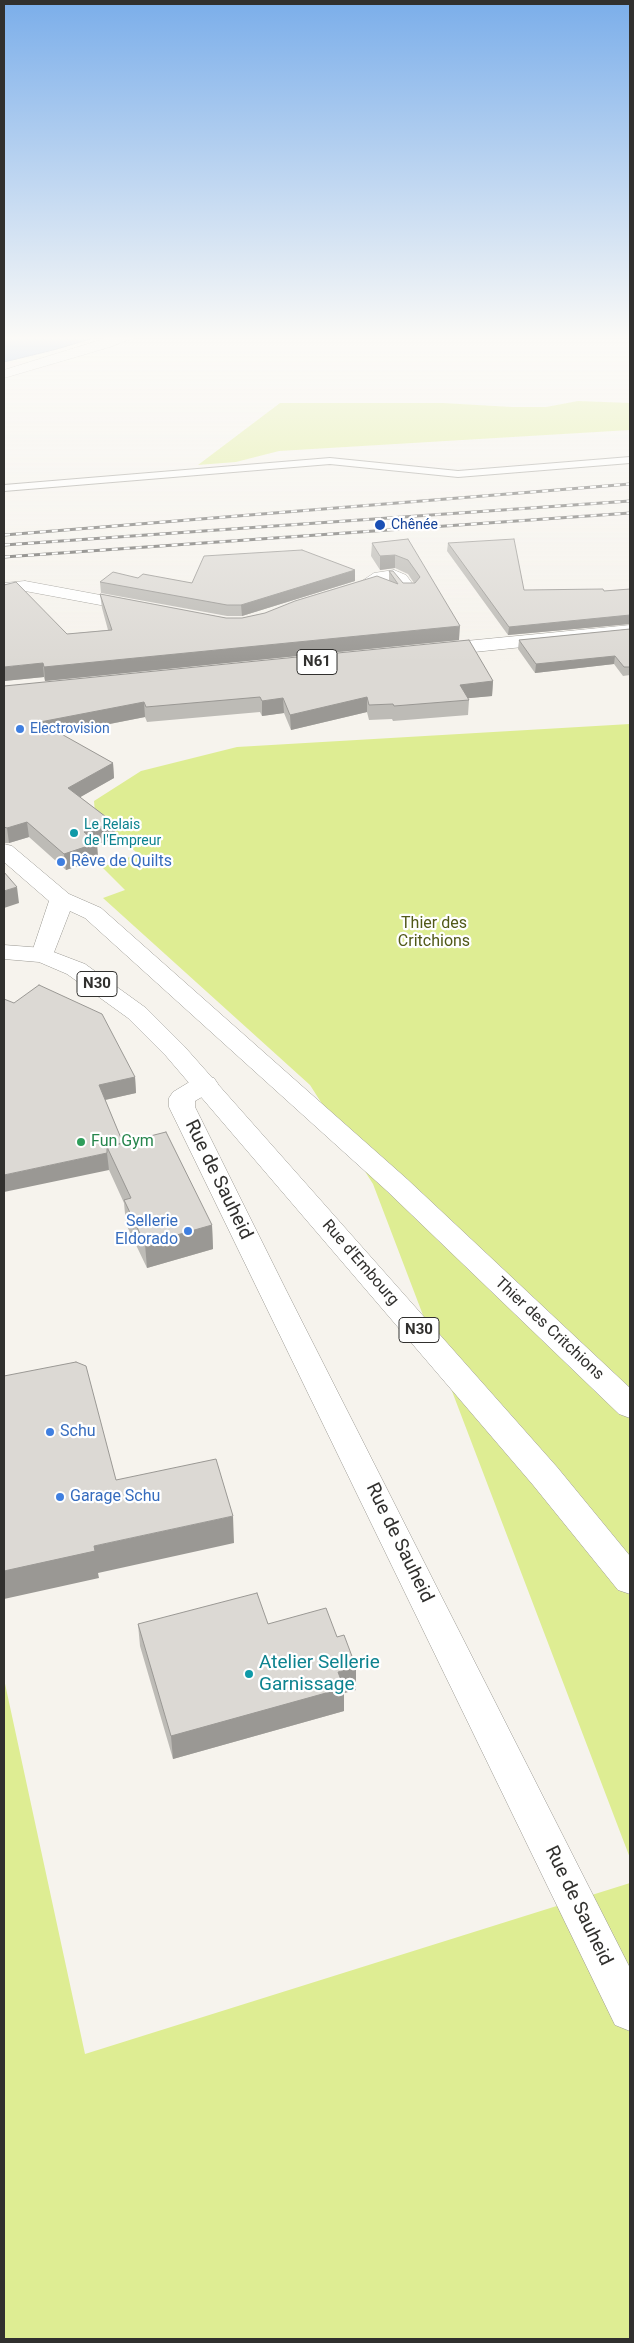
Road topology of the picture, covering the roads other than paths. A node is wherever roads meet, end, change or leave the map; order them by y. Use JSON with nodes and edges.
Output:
{"nodes":[{"id":1,"x":630,"y":460,"type":"edge"},
{"id":2,"x":4,"y":488,"type":"edge"},
{"id":3,"x":4,"y":588,"type":"edge"},
{"id":4,"x":409,"y":591,"type":"edge"},
{"id":5,"x":327,"y":599,"type":"edge"},
{"id":6,"x":160,"y":611,"type":"edge"},
{"id":7,"x":630,"y":630,"type":"edge"},
{"id":8,"x":421,"y":651,"type":"edge"},
{"id":9,"x":4,"y":851,"type":"edge"},
{"id":10,"x":61,"y":898,"type":"junction"},
{"id":11,"x":4,"y":952,"type":"edge"},
{"id":12,"x":43,"y":955,"type":"junction"},
{"id":13,"x":205,"y":1084,"type":"junction"},
{"id":14,"x":630,"y":1406,"type":"edge"},
{"id":15,"x":630,"y":1580,"type":"edge"},
{"id":16,"x":630,"y":2011,"type":"edge"}],
"edges":[{"from":1,"to":2,"type":"lane"},
{"from":3,"to":6,"type":"street"},
{"from":4,"to":5,"type":"street"},
{"from":7,"to":8,"type":"street"},
{"from":9,"to":10,"type":"street"},
{"from":10,"to":12,"type":"street"},
{"from":10,"to":14,"type":"street","name":"Thier des Critchions"},
{"from":11,"to":12,"type":"street","number":"N30"},
{"from":12,"to":13,"type":"street","number":"N30"},
{"from":13,"to":15,"type":"street","name":"Rue d'Embourg","number":"N30"},
{"from":13,"to":16,"type":"street","name":"Rue de Sauheid"}]}
